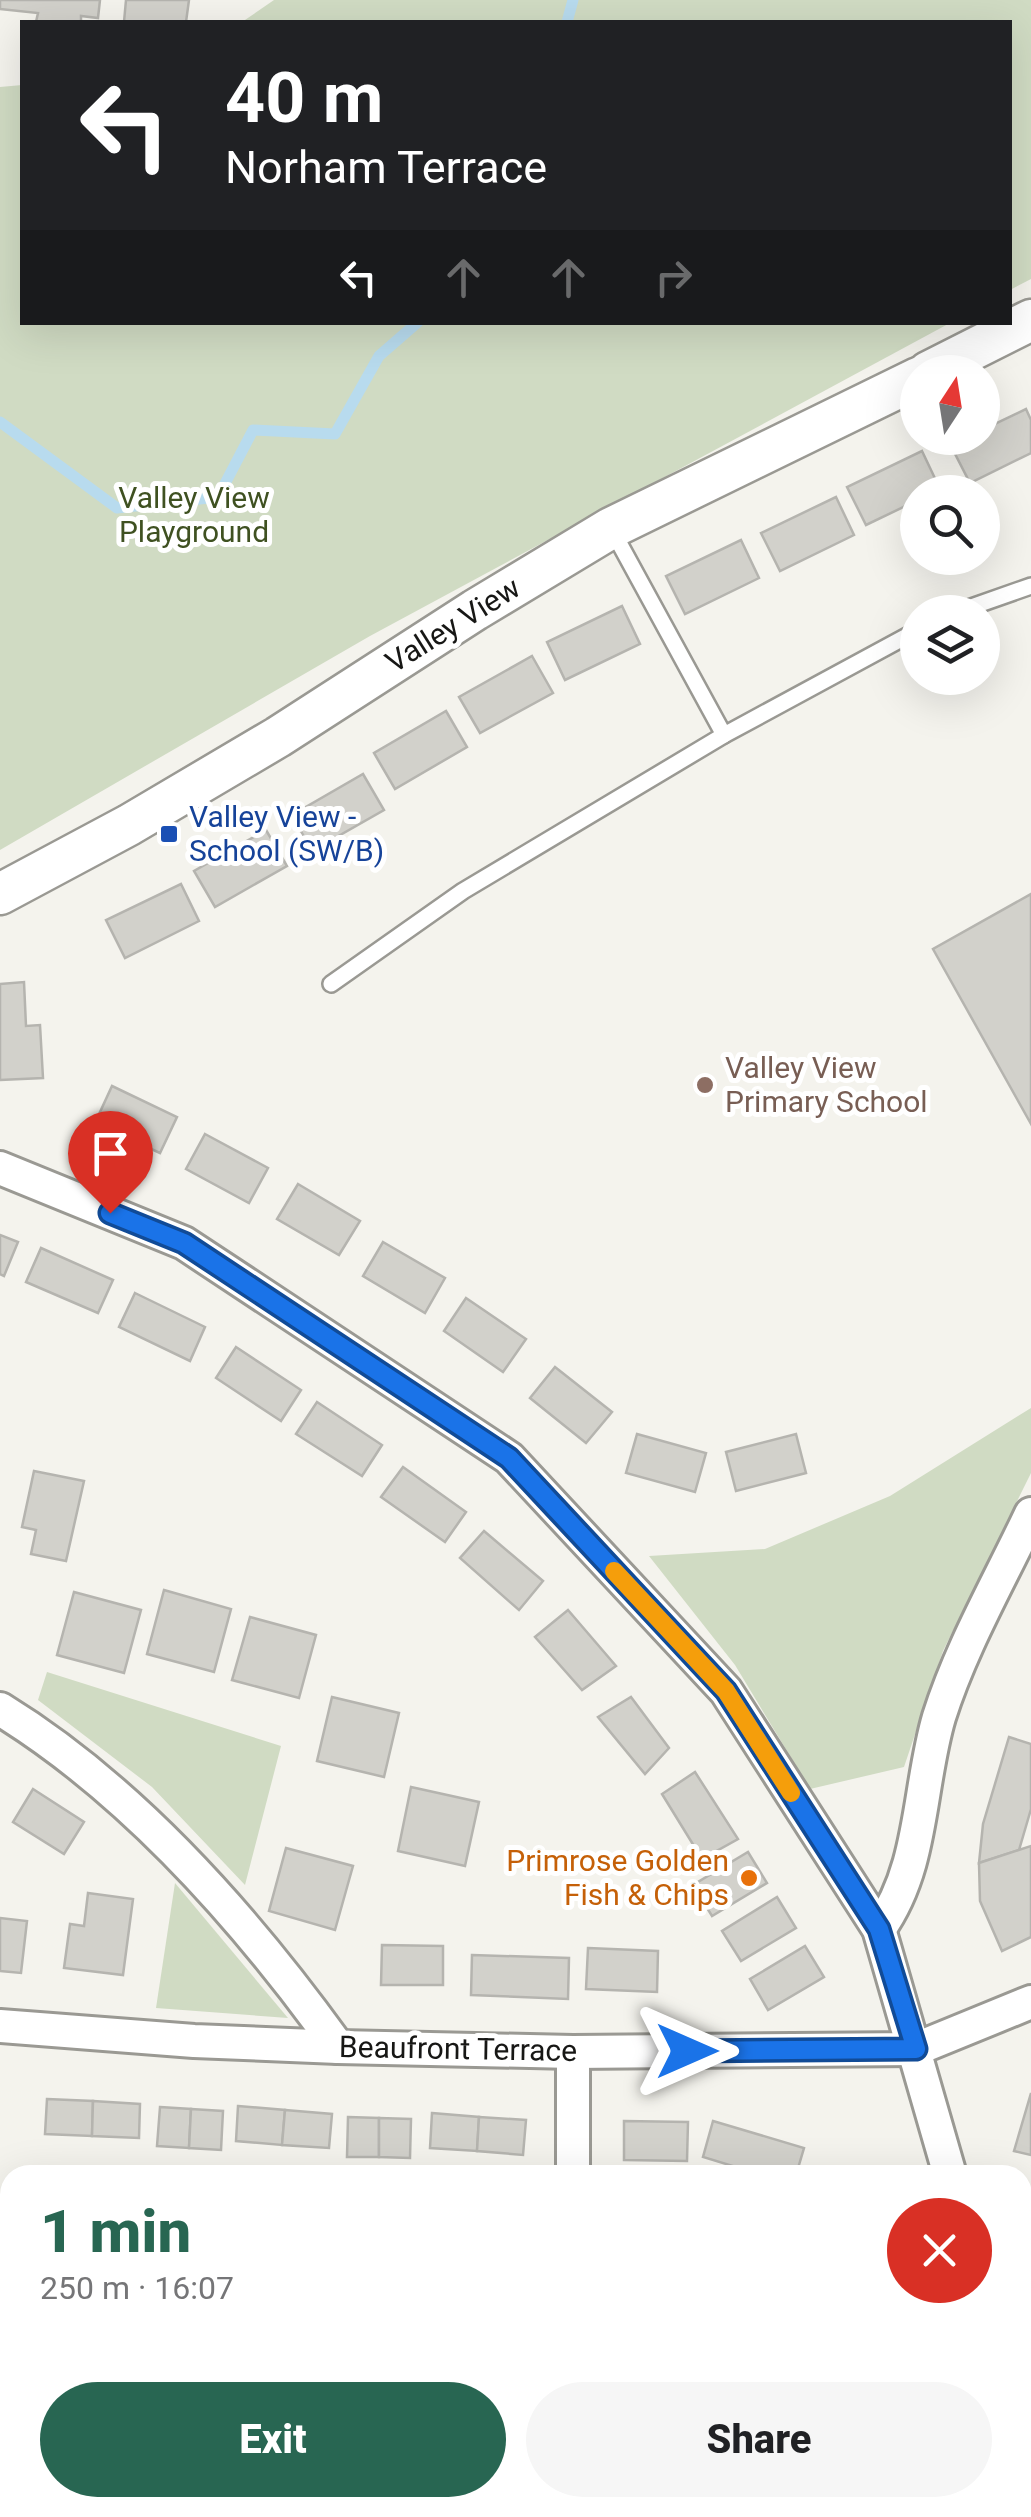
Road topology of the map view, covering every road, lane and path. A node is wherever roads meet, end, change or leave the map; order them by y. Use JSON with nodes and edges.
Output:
{"nodes":[{"id":1,"x":1031,"y":320,"type":"edge"},
{"id":2,"x":962,"y":355,"type":"edge"},
{"id":3,"x":900,"y":387,"type":"edge"},
{"id":4,"x":611,"y":528,"type":"junction"},
{"id":5,"x":1031,"y":586,"type":"edge"},
{"id":6,"x":1000,"y":597,"type":"edge"},
{"id":7,"x":900,"y":640,"type":"edge"},
{"id":8,"x":724,"y":735,"type":"junction"},
{"id":9,"x":0,"y":894,"type":"edge"},
{"id":10,"x":331,"y":984,"type":"dead end"},
{"id":11,"x":0,"y":1168,"type":"edge"},
{"id":12,"x":1031,"y":1514,"type":"edge"},
{"id":13,"x":0,"y":1709,"type":"edge"},
{"id":14,"x":879,"y":1929,"type":"junction"},
{"id":15,"x":1031,"y":2002,"type":"edge"},
{"id":16,"x":0,"y":2026,"type":"edge"},
{"id":17,"x":338,"y":2047,"type":"junction"},
{"id":18,"x":916,"y":2049,"type":"junction"},
{"id":19,"x":573,"y":2052,"type":"junction"},
{"id":20,"x":573,"y":2165,"type":"edge"},
{"id":21,"x":947,"y":2165,"type":"edge"}],
"edges":[{"from":1,"to":2,"type":"street"},
{"from":3,"to":4,"type":"street","name":"Valley View"},
{"from":4,"to":8,"type":"lane"},
{"from":4,"to":9,"type":"street","name":"Valley View"},
{"from":5,"to":6,"type":"lane"},
{"from":7,"to":8,"type":"lane"},
{"from":8,"to":10,"type":"lane"},
{"from":11,"to":14,"type":"street"},
{"from":12,"to":14,"type":"street"},
{"from":13,"to":17,"type":"street"},
{"from":14,"to":18,"type":"street"},
{"from":15,"to":18,"type":"street"},
{"from":16,"to":17,"type":"street","name":"Beaufront Terrace"},
{"from":17,"to":19,"type":"street","name":"Beaufront Terrace"},
{"from":18,"to":19,"type":"street","name":"Beaufront Terrace"},
{"from":18,"to":21,"type":"street"},
{"from":19,"to":20,"type":"street"}]}
